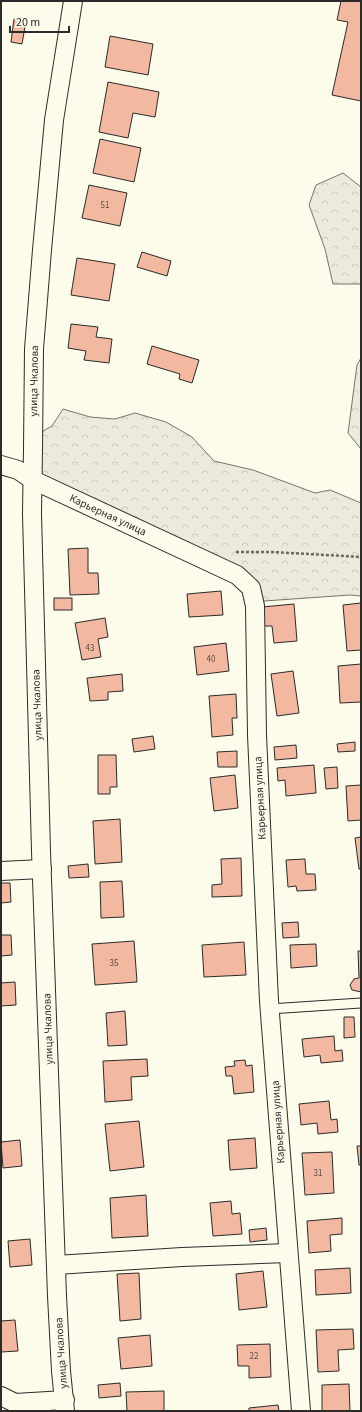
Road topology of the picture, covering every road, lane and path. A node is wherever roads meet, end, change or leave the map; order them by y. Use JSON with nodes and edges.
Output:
{"nodes":[{"id":1,"x":73,"y":1,"type":"edge"},
{"id":2,"x":1,"y":465,"type":"edge"},
{"id":3,"x":33,"y":480,"type":"junction"},
{"id":4,"x":42,"y":869,"type":"junction"},
{"id":5,"x":1,"y":871,"type":"edge"},
{"id":6,"x":361,"y":1003,"type":"edge"},
{"id":7,"x":269,"y":1008,"type":"junction"},
{"id":8,"x":288,"y":1253,"type":"junction"},
{"id":9,"x":56,"y":1265,"type":"junction"},
{"id":10,"x":1,"y":1396,"type":"edge"},
{"id":11,"x":65,"y":1406,"type":"edge"},
{"id":12,"x":301,"y":1411,"type":"edge"}],
"edges":[{"from":1,"to":3,"type":"street","name":"улица Чкалова"},
{"from":2,"to":3,"type":"street","name":"Карьерная улица"},
{"from":3,"to":4,"type":"street","name":"улица Чкалова"},
{"from":3,"to":7,"type":"street","name":"Карьерная улица"},
{"from":4,"to":5,"type":"street"},
{"from":4,"to":9,"type":"street","name":"улица Чкалова"},
{"from":6,"to":7,"type":"lane"},
{"from":7,"to":8,"type":"street","name":"Карьерная улица"},
{"from":8,"to":9,"type":"street"},
{"from":8,"to":12,"type":"street","name":"Карьерная улица"},
{"from":9,"to":11,"type":"street","name":"улица Чкалова"},
{"from":10,"to":11,"type":"street"}]}
